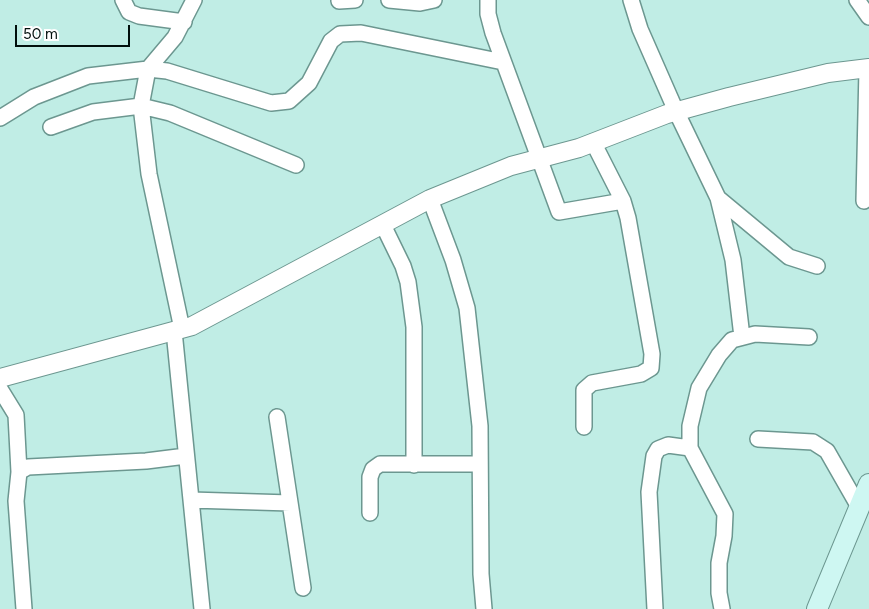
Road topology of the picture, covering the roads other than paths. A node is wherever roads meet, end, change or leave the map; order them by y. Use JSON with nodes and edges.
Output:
{"nodes":[{"id":1,"x":123,"y":0,"type":"edge"},
{"id":2,"x":194,"y":0,"type":"edge"},
{"id":3,"x":340,"y":0,"type":"edge"},
{"id":4,"x":355,"y":0,"type":"edge"},
{"id":5,"x":389,"y":0,"type":"edge"},
{"id":6,"x":434,"y":0,"type":"edge"},
{"id":7,"x":488,"y":0,"type":"edge"},
{"id":8,"x":631,"y":0,"type":"edge"},
{"id":9,"x":857,"y":0,"type":"edge"},
{"id":10,"x":869,"y":17,"type":"edge"},
{"id":11,"x":184,"y":22,"type":"junction"},
{"id":12,"x":503,"y":62,"type":"junction"},
{"id":13,"x":868,"y":68,"type":"edge"},
{"id":14,"x":148,"y":69,"type":"junction"},
{"id":15,"x":141,"y":106,"type":"junction"},
{"id":16,"x":676,"y":111,"type":"junction"},
{"id":17,"x":0,"y":118,"type":"edge"},
{"id":18,"x":51,"y":127,"type":"dead end"},
{"id":19,"x":593,"y":142,"type":"junction"},
{"id":20,"x":539,"y":159,"type":"junction"},
{"id":21,"x":296,"y":165,"type":"dead end"},
{"id":22,"x":718,"y":198,"type":"junction"},
{"id":23,"x":430,"y":200,"type":"junction"},
{"id":24,"x":623,"y":201,"type":"junction"},
{"id":25,"x":864,"y":201,"type":"dead end"},
{"id":26,"x":383,"y":225,"type":"junction"},
{"id":27,"x":817,"y":266,"type":"dead end"},
{"id":28,"x":178,"y":330,"type":"junction"},
{"id":29,"x":742,"y":337,"type":"junction"},
{"id":30,"x":809,"y":337,"type":"dead end"},
{"id":31,"x":0,"y":378,"type":"edge"},
{"id":32,"x":0,"y":388,"type":"edge"},
{"id":33,"x":277,"y":417,"type":"dead end"},
{"id":34,"x":584,"y":426,"type":"dead end"},
{"id":35,"x":758,"y":439,"type":"dead end"},
{"id":36,"x":690,"y":448,"type":"junction"},
{"id":37,"x":186,"y":456,"type":"junction"},
{"id":38,"x":480,"y":464,"type":"junction"},
{"id":39,"x":414,"y":465,"type":"junction"},
{"id":40,"x":19,"y":472,"type":"junction"},
{"id":41,"x":869,"y":484,"type":"edge"},
{"id":42,"x":190,"y":500,"type":"junction"},
{"id":43,"x":290,"y":503,"type":"junction"},
{"id":44,"x":860,"y":507,"type":"junction"},
{"id":45,"x":370,"y":513,"type":"dead end"},
{"id":46,"x":302,"y":588,"type":"dead end"},
{"id":47,"x":24,"y":609,"type":"edge"},
{"id":48,"x":202,"y":609,"type":"edge"},
{"id":49,"x":484,"y":609,"type":"edge"},
{"id":50,"x":655,"y":609,"type":"edge"},
{"id":51,"x":722,"y":609,"type":"edge"},
{"id":52,"x":817,"y":609,"type":"edge"}],
"edges":[{"from":1,"to":11,"type":"street"},
{"from":2,"to":11,"type":"street"},
{"from":3,"to":4,"type":"street"},
{"from":5,"to":6,"type":"street"},
{"from":7,"to":12,"type":"street"},
{"from":8,"to":16,"type":"street"},
{"from":9,"to":10,"type":"street"},
{"from":11,"to":14,"type":"street"},
{"from":12,"to":14,"type":"street"},
{"from":12,"to":20,"type":"street"},
{"from":13,"to":16,"type":"street"},
{"from":13,"to":25,"type":"street"},
{"from":14,"to":15,"type":"street"},
{"from":14,"to":17,"type":"street"},
{"from":15,"to":18,"type":"street"},
{"from":15,"to":21,"type":"street"},
{"from":15,"to":28,"type":"street"},
{"from":16,"to":19,"type":"street"},
{"from":16,"to":22,"type":"street"},
{"from":19,"to":20,"type":"street"},
{"from":19,"to":24,"type":"street"},
{"from":20,"to":23,"type":"street"},
{"from":20,"to":24,"type":"street"},
{"from":22,"to":27,"type":"street"},
{"from":22,"to":29,"type":"street"},
{"from":23,"to":26,"type":"street"},
{"from":23,"to":38,"type":"street"},
{"from":24,"to":34,"type":"street"},
{"from":26,"to":28,"type":"street"},
{"from":26,"to":39,"type":"street"},
{"from":28,"to":31,"type":"street"},
{"from":28,"to":37,"type":"street"},
{"from":29,"to":30,"type":"street"},
{"from":29,"to":36,"type":"street"},
{"from":32,"to":40,"type":"street"},
{"from":33,"to":43,"type":"street"},
{"from":35,"to":44,"type":"street"},
{"from":36,"to":50,"type":"street"},
{"from":36,"to":51,"type":"street"},
{"from":37,"to":40,"type":"street"},
{"from":37,"to":42,"type":"street"},
{"from":38,"to":39,"type":"street"},
{"from":38,"to":49,"type":"street"},
{"from":39,"to":45,"type":"street"},
{"from":40,"to":47,"type":"street"},
{"from":41,"to":44,"type":"main road"},
{"from":42,"to":43,"type":"street"},
{"from":42,"to":48,"type":"street"},
{"from":43,"to":46,"type":"street"},
{"from":44,"to":52,"type":"main road"}]}
